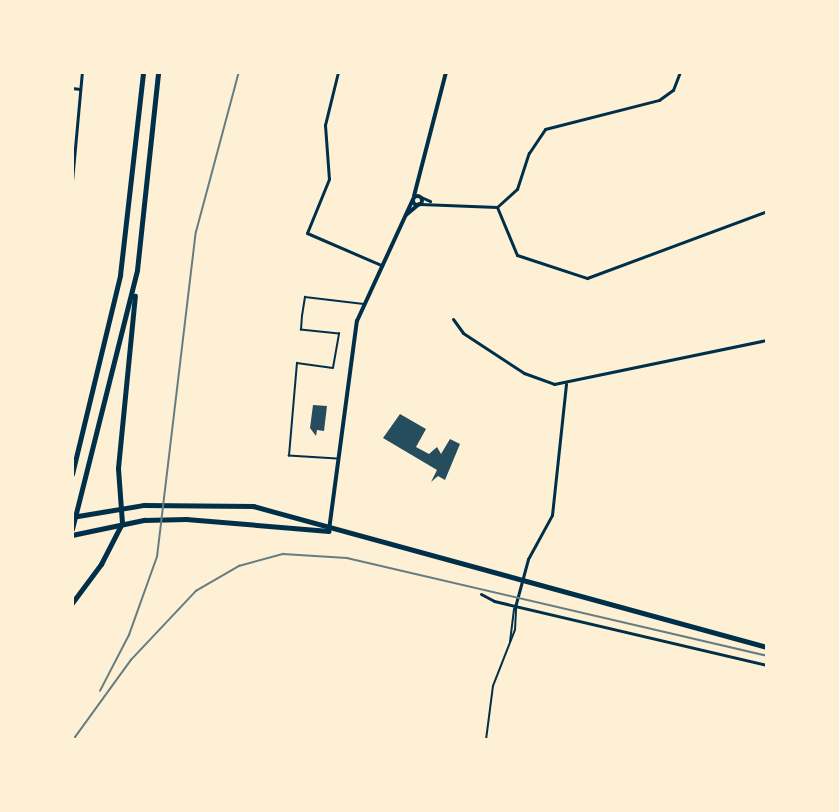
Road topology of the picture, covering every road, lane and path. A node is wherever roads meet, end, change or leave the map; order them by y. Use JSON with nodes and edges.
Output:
{"nodes":[{"id":1,"x":82,"y":72,"type":"edge"},
{"id":2,"x":143,"y":72,"type":"edge"},
{"id":3,"x":158,"y":72,"type":"edge"},
{"id":4,"x":338,"y":72,"type":"edge"},
{"id":5,"x":446,"y":72,"type":"edge"},
{"id":6,"x":680,"y":72,"type":"edge"},
{"id":7,"x":72,"y":88,"type":"edge"},
{"id":8,"x":80,"y":89,"type":"junction"},
{"id":9,"x":72,"y":181,"type":"edge"},
{"id":10,"x":420,"y":183,"type":"junction"},
{"id":11,"x":420,"y":196,"type":"junction"},
{"id":12,"x":413,"y":198,"type":"junction"},
{"id":13,"x":431,"y":202,"type":"junction"},
{"id":14,"x":419,"y":204,"type":"junction"},
{"id":15,"x":497,"y":207,"type":"junction"},
{"id":16,"x":767,"y":211,"type":"edge"},
{"id":17,"x":404,"y":218,"type":"junction"},
{"id":18,"x":381,"y":266,"type":"junction"},
{"id":19,"x":137,"y":270,"type":"junction"},
{"id":20,"x":364,"y":304,"type":"junction"},
{"id":21,"x":453,"y":319,"type":"dead end"},
{"id":22,"x":767,"y":340,"type":"edge"},
{"id":23,"x":566,"y":384,"type":"junction"},
{"id":24,"x":339,"y":459,"type":"junction"},
{"id":25,"x":72,"y":474,"type":"edge"},
{"id":26,"x":122,"y":508,"type":"junction"},
{"id":27,"x":72,"y":517,"type":"edge"},
{"id":28,"x":122,"y":524,"type":"junction"},
{"id":29,"x":72,"y":529,"type":"edge"},
{"id":30,"x":328,"y":530,"type":"junction"},
{"id":31,"x":72,"y":535,"type":"edge"},
{"id":32,"x":520,"y":581,"type":"junction"},
{"id":33,"x":481,"y":594,"type":"dead end"},
{"id":34,"x":72,"y":603,"type":"edge"},
{"id":35,"x":515,"y":607,"type":"junction"},
{"id":36,"x":511,"y":643,"type":"junction"},
{"id":37,"x":767,"y":647,"type":"edge"},
{"id":38,"x":767,"y":665,"type":"edge"},
{"id":39,"x":486,"y":740,"type":"edge"}],
"edges":[{"from":1,"to":8,"type":"street"},
{"from":2,"to":25,"type":"highway"},
{"from":3,"to":19,"type":"highway"},
{"from":4,"to":18,"type":"street"},
{"from":5,"to":10,"type":"street"},
{"from":6,"to":15,"type":"street"},
{"from":7,"to":8,"type":"street"},
{"from":8,"to":9,"type":"street"},
{"from":10,"to":11,"type":"street"},
{"from":10,"to":12,"type":"street"},
{"from":11,"to":12,"type":"street"},
{"from":11,"to":13,"type":"street"},
{"from":11,"to":14,"type":"street"},
{"from":12,"to":14,"type":"street"},
{"from":12,"to":17,"type":"street"},
{"from":13,"to":14,"type":"street"},
{"from":13,"to":15,"type":"street"},
{"from":14,"to":17,"type":"street"},
{"from":15,"to":16,"type":"street"},
{"from":17,"to":18,"type":"street"},
{"from":18,"to":20,"type":"street"},
{"from":19,"to":26,"type":"highway"},
{"from":19,"to":29,"type":"highway"},
{"from":20,"to":24,"type":"street"},
{"from":20,"to":24,"type":"lane"},
{"from":21,"to":23,"type":"street"},
{"from":22,"to":23,"type":"street"},
{"from":23,"to":32,"type":"street"},
{"from":24,"to":30,"type":"street"},
{"from":26,"to":27,"type":"highway"},
{"from":26,"to":28,"type":"highway"},
{"from":26,"to":30,"type":"highway"},
{"from":28,"to":30,"type":"highway"},
{"from":28,"to":31,"type":"highway"},
{"from":28,"to":34,"type":"highway"},
{"from":30,"to":32,"type":"highway"},
{"from":32,"to":35,"type":"street"},
{"from":32,"to":37,"type":"highway"},
{"from":33,"to":35,"type":"street"},
{"from":35,"to":36,"type":"lane"},
{"from":35,"to":36,"type":"lane"},
{"from":35,"to":38,"type":"street"},
{"from":36,"to":39,"type":"lane"}]}
